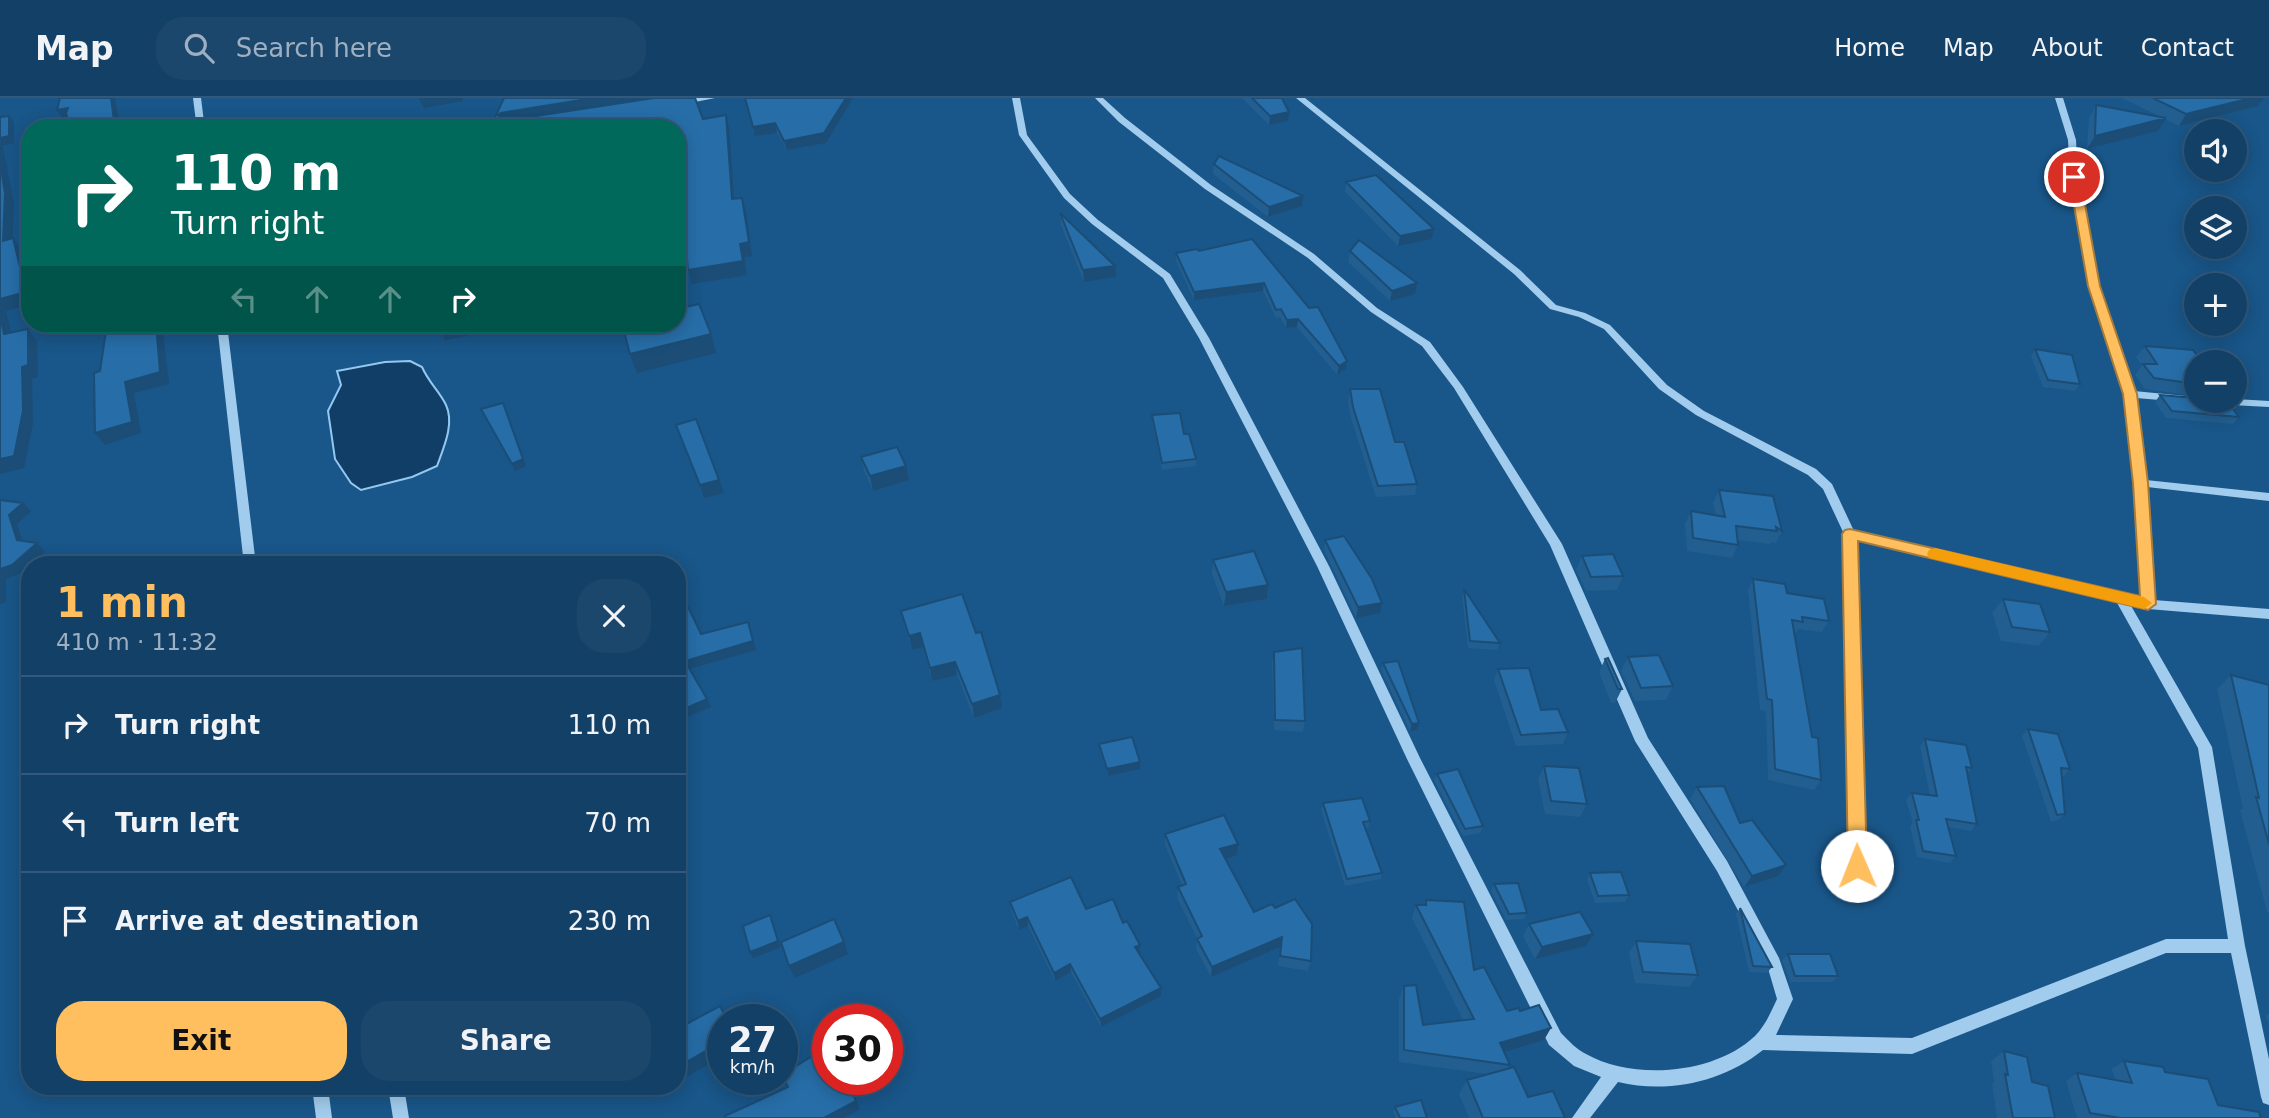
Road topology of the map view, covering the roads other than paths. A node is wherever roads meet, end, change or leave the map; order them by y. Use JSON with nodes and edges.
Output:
{"nodes":[{"id":1,"x":197,"y":98,"type":"edge"},
{"id":2,"x":711,"y":98,"type":"edge"},
{"id":3,"x":1016,"y":98,"type":"edge"},
{"id":4,"x":1099,"y":98,"type":"edge"},
{"id":5,"x":1300,"y":98,"type":"edge"},
{"id":6,"x":2059,"y":98,"type":"edge"},
{"id":7,"x":671,"y":104,"type":"edge"},
{"id":8,"x":200,"y":119,"type":"edge"},
{"id":9,"x":223,"y":333,"type":"edge"},
{"id":10,"x":2130,"y":394,"type":"junction"},
{"id":11,"x":2184,"y":399,"type":"edge"},
{"id":12,"x":2247,"y":403,"type":"edge"},
{"id":13,"x":2269,"y":404,"type":"edge"},
{"id":14,"x":2141,"y":483,"type":"junction"},
{"id":15,"x":2269,"y":497,"type":"edge"},
{"id":16,"x":1850,"y":534,"type":"junction"},
{"id":17,"x":249,"y":556,"type":"edge"},
{"id":18,"x":2120,"y":597,"type":"junction"},
{"id":19,"x":2148,"y":604,"type":"junction"},
{"id":20,"x":2269,"y":614,"type":"edge"},
{"id":21,"x":1857,"y":866,"type":"dead end"},
{"id":22,"x":2237,"y":946,"type":"junction"},
{"id":23,"x":1760,"y":1042,"type":"junction"},
{"id":24,"x":1614,"y":1074,"type":"junction"},
{"id":25,"x":321,"y":1095,"type":"edge"},
{"id":26,"x":397,"y":1095,"type":"edge"},
{"id":27,"x":2269,"y":1097,"type":"edge"},
{"id":28,"x":324,"y":1118,"type":"edge"},
{"id":29,"x":401,"y":1118,"type":"edge"},
{"id":30,"x":1580,"y":1118,"type":"edge"}],
"edges":[{"from":1,"to":8,"type":"street"},
{"from":2,"to":7,"type":"street"},
{"from":3,"to":24,"type":"street"},
{"from":4,"to":23,"type":"street"},
{"from":5,"to":16,"type":"street"},
{"from":6,"to":10,"type":"street"},
{"from":9,"to":17,"type":"street"},
{"from":10,"to":11,"type":"street"},
{"from":10,"to":14,"type":"street"},
{"from":12,"to":13,"type":"street"},
{"from":14,"to":15,"type":"street"},
{"from":14,"to":19,"type":"street"},
{"from":16,"to":18,"type":"street"},
{"from":16,"to":21,"type":"street"},
{"from":18,"to":19,"type":"street"},
{"from":18,"to":22,"type":"street"},
{"from":19,"to":20,"type":"street"},
{"from":22,"to":23,"type":"street"},
{"from":22,"to":27,"type":"street"},
{"from":23,"to":24,"type":"street"},
{"from":24,"to":30,"type":"street"},
{"from":25,"to":28,"type":"street"},
{"from":26,"to":29,"type":"street"}]}
